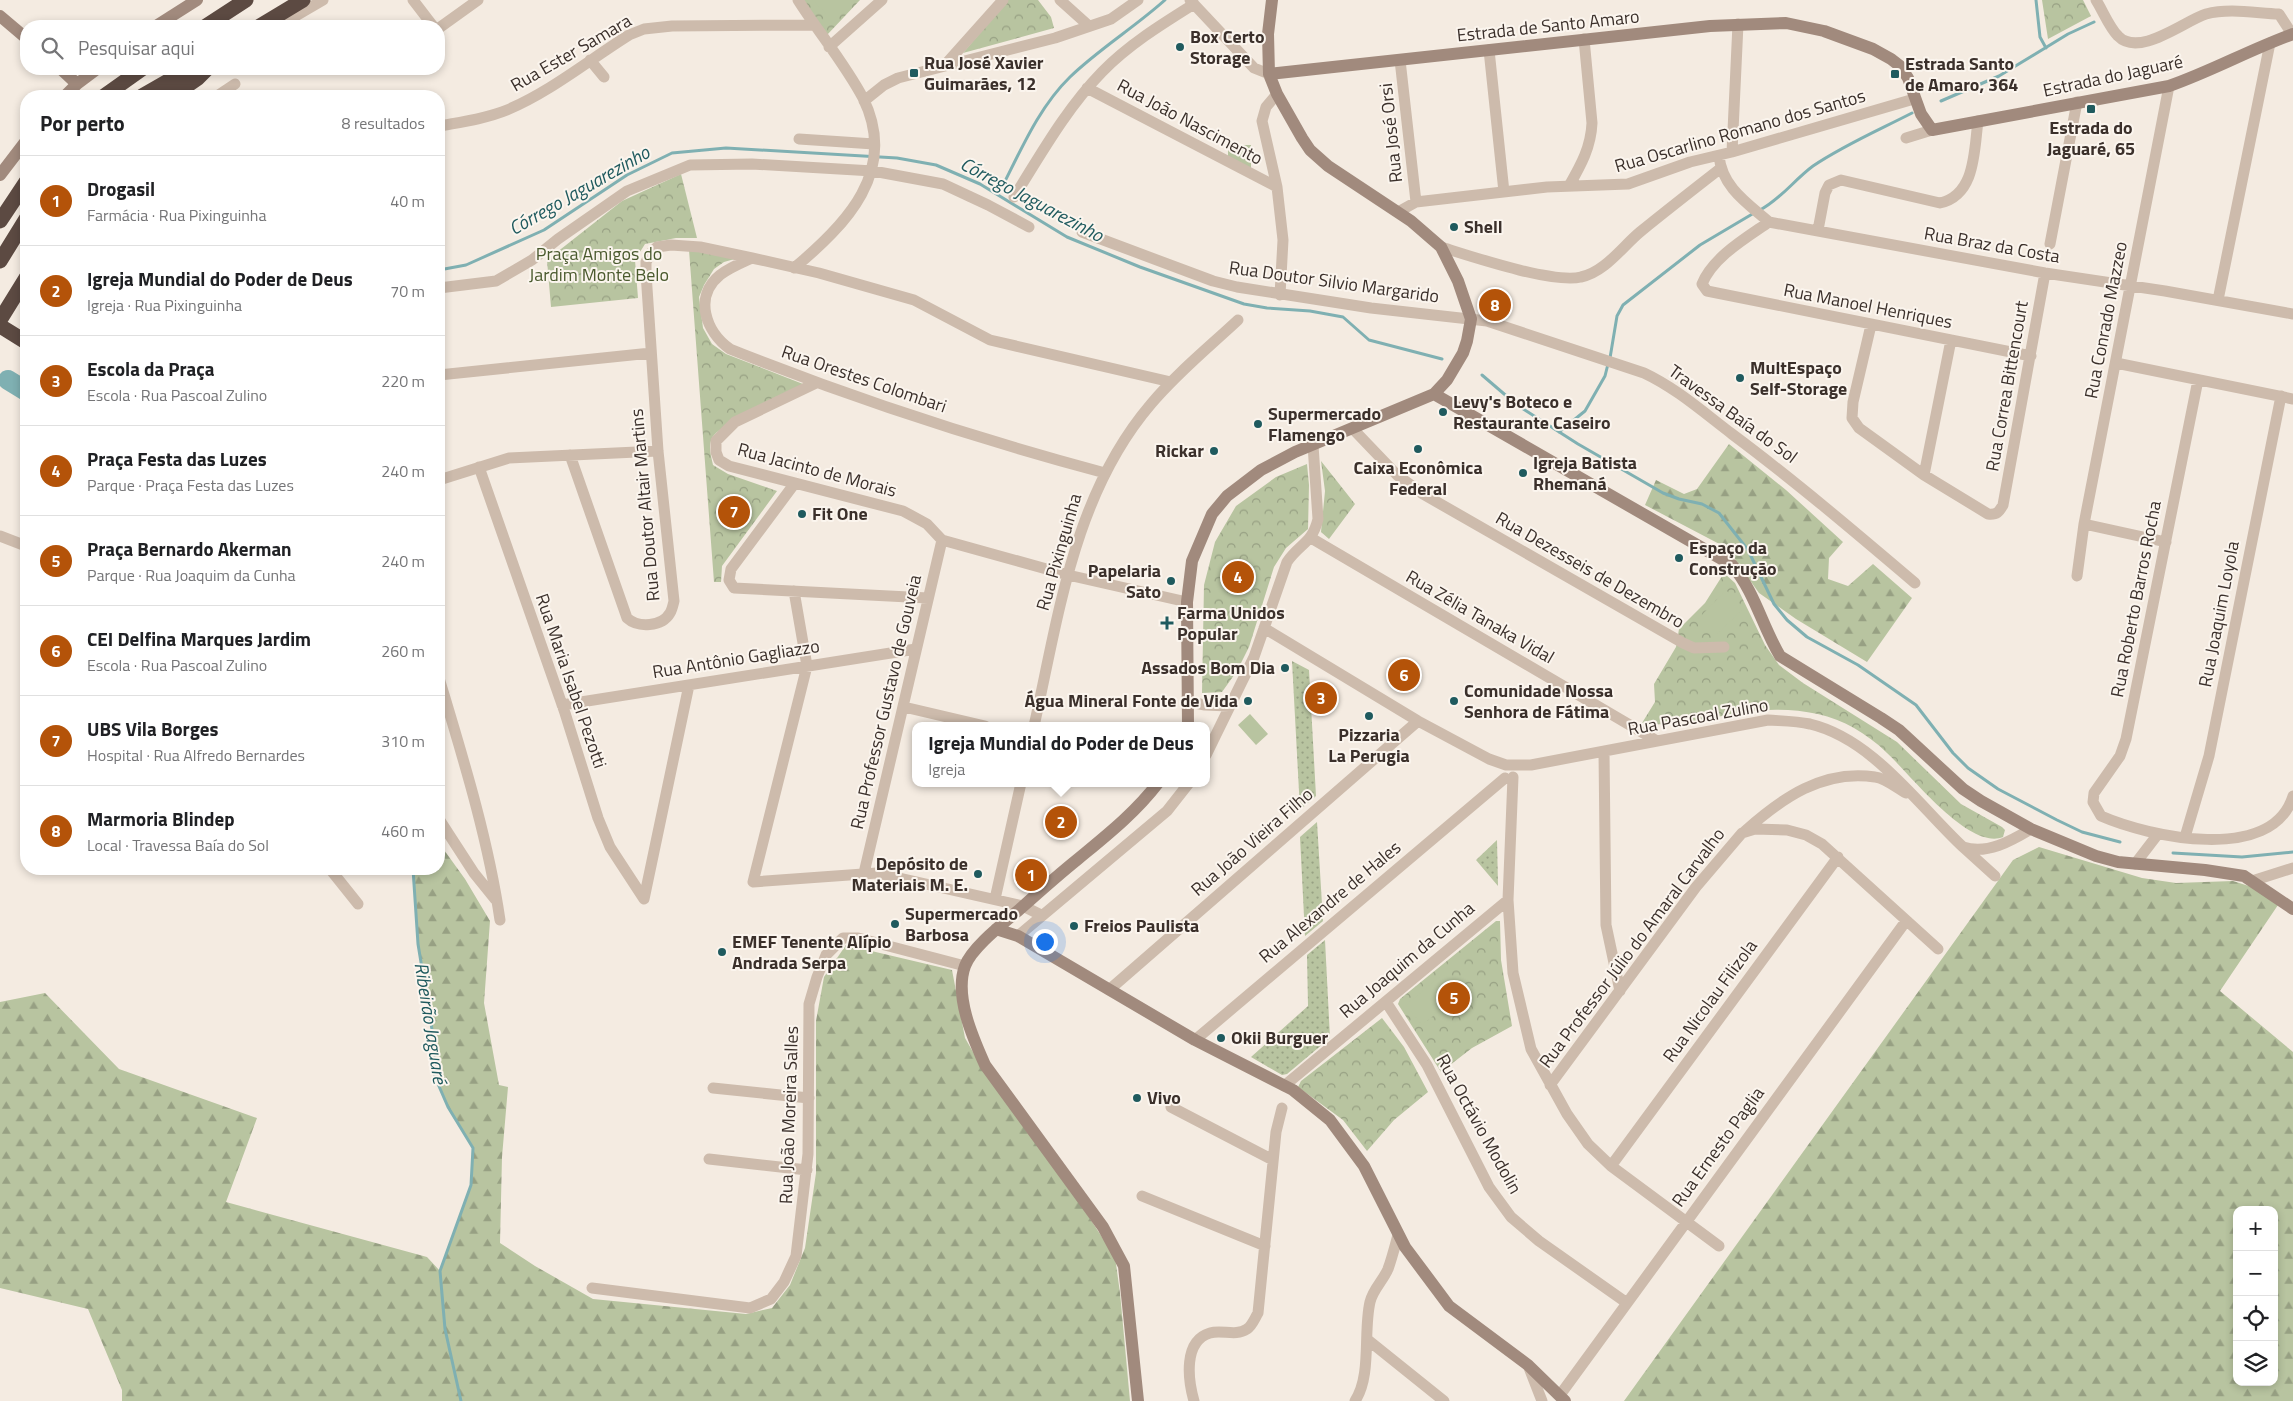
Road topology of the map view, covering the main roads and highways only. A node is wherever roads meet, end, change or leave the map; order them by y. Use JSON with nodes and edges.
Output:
{"nodes":[{"id":1,"x":246,"y":0,"type":"edge"},
{"id":2,"x":303,"y":0,"type":"edge"},
{"id":3,"x":215,"y":20,"type":"edge"},
{"id":4,"x":270,"y":20,"type":"edge"},
{"id":5,"x":134,"y":75,"type":"edge"},
{"id":6,"x":179,"y":75,"type":"edge"},
{"id":7,"x":201,"y":75,"type":"edge"},
{"id":8,"x":112,"y":90,"type":"edge"},
{"id":9,"x":152,"y":90,"type":"edge"},
{"id":10,"x":181,"y":90,"type":"edge"},
{"id":11,"x":20,"y":191,"type":"edge"},
{"id":12,"x":0,"y":221,"type":"edge"},
{"id":13,"x":20,"y":229,"type":"edge"},
{"id":14,"x":0,"y":261,"type":"edge"},
{"id":15,"x":20,"y":288,"type":"edge"},
{"id":16,"x":0,"y":320,"type":"edge"},
{"id":17,"x":0,"y":326,"type":"edge"},
{"id":18,"x":20,"y":338,"type":"edge"}],
"edges":[{"from":1,"to":3,"type":"highway"},
{"from":2,"to":4,"type":"highway"},
{"from":5,"to":8,"type":"highway"},
{"from":6,"to":9,"type":"highway"},
{"from":7,"to":10,"type":"highway"},
{"from":11,"to":12,"type":"highway"},
{"from":13,"to":14,"type":"highway"},
{"from":15,"to":16,"type":"highway"},
{"from":17,"to":18,"type":"highway"}]}
